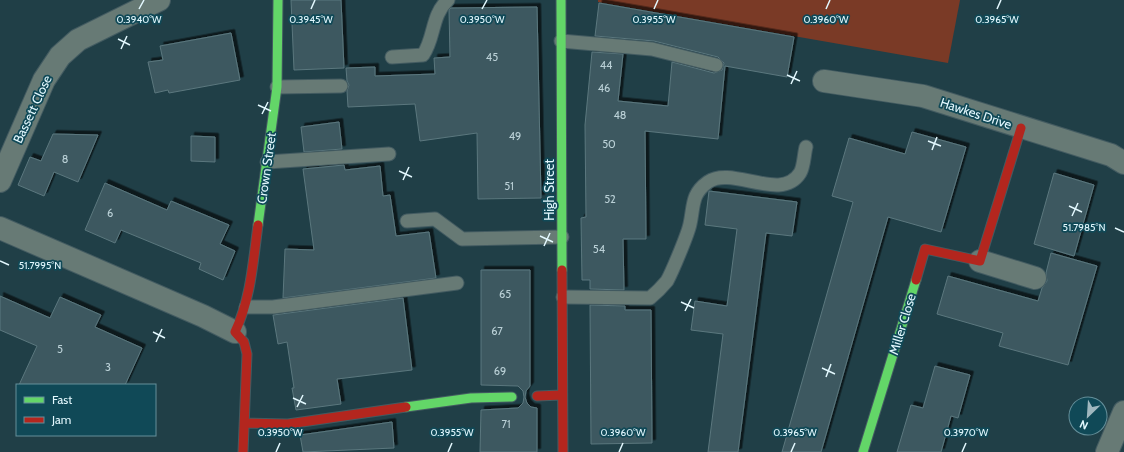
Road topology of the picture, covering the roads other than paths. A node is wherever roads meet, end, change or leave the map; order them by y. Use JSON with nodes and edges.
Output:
{"nodes":[{"id":1,"x":159,"y":0,"type":"edge"},
{"id":2,"x":278,"y":0,"type":"edge"},
{"id":3,"x":448,"y":0,"type":"edge"},
{"id":4,"x":561,"y":0,"type":"edge"},
{"id":5,"x":561,"y":41,"type":"junction"},
{"id":6,"x":392,"y":57,"type":"dead end"},
{"id":7,"x":716,"y":65,"type":"dead end"},
{"id":8,"x":824,"y":81,"type":"dead end"},
{"id":9,"x":341,"y":86,"type":"dead end"},
{"id":10,"x":277,"y":87,"type":"junction"},
{"id":11,"x":1021,"y":128,"type":"junction"},
{"id":12,"x":806,"y":147,"type":"dead end"},
{"id":13,"x":389,"y":154,"type":"dead end"},
{"id":14,"x":267,"y":162,"type":"junction"},
{"id":15,"x":1124,"y":164,"type":"edge"},
{"id":16,"x":0,"y":181,"type":"edge"},
{"id":17,"x":407,"y":221,"type":"dead end"},
{"id":18,"x":0,"y":228,"type":"edge"},
{"id":19,"x":562,"y":237,"type":"junction"},
{"id":20,"x":980,"y":261,"type":"junction"},
{"id":21,"x":1035,"y":278,"type":"dead end"},
{"id":22,"x":457,"y":283,"type":"dead end"},
{"id":23,"x":563,"y":297,"type":"junction"},
{"id":24,"x":246,"y":307,"type":"junction"},
{"id":25,"x":235,"y":332,"type":"junction"},
{"id":26,"x":562,"y":395,"type":"junction"},
{"id":27,"x":537,"y":396,"type":"dead end"},
{"id":28,"x":512,"y":397,"type":"dead end"},
{"id":29,"x":1124,"y":412,"type":"edge"},
{"id":30,"x":245,"y":423,"type":"junction"},
{"id":31,"x":243,"y":452,"type":"edge"},
{"id":32,"x":562,"y":452,"type":"edge"},
{"id":33,"x":863,"y":452,"type":"edge"},
{"id":34,"x":1107,"y":452,"type":"edge"}],
"edges":[{"from":1,"to":16,"type":"street","name":"Bassett Close"},
{"from":2,"to":10,"type":"street","name":"Crown Street"},
{"from":3,"to":6,"type":"lane"},
{"from":4,"to":5,"type":"street","name":"High Street"},
{"from":5,"to":7,"type":"lane"},
{"from":5,"to":19,"type":"street","name":"High Street"},
{"from":8,"to":11,"type":"street","name":"Hawkes Drive"},
{"from":9,"to":10,"type":"lane"},
{"from":10,"to":14,"type":"street","name":"Crown Street"},
{"from":11,"to":15,"type":"street","name":"Hawkes Drive"},
{"from":11,"to":20,"type":"street"},
{"from":12,"to":23,"type":"lane"},
{"from":13,"to":14,"type":"lane"},
{"from":14,"to":24,"type":"street","name":"Crown Street"},
{"from":17,"to":19,"type":"lane"},
{"from":18,"to":25,"type":"street"},
{"from":19,"to":23,"type":"street","name":"High Street"},
{"from":20,"to":21,"type":"street","name":"Miller Close"},
{"from":20,"to":33,"type":"street","name":"Miller Close"},
{"from":22,"to":24,"type":"lane"},
{"from":23,"to":26,"type":"street","name":"High Street"},
{"from":24,"to":25,"type":"street","name":"Crown Street"},
{"from":25,"to":30,"type":"street"},
{"from":26,"to":27,"type":"street"},
{"from":26,"to":32,"type":"street","name":"High Street"},
{"from":28,"to":30,"type":"street"},
{"from":29,"to":34,"type":"street"},
{"from":30,"to":31,"type":"street"}]}
